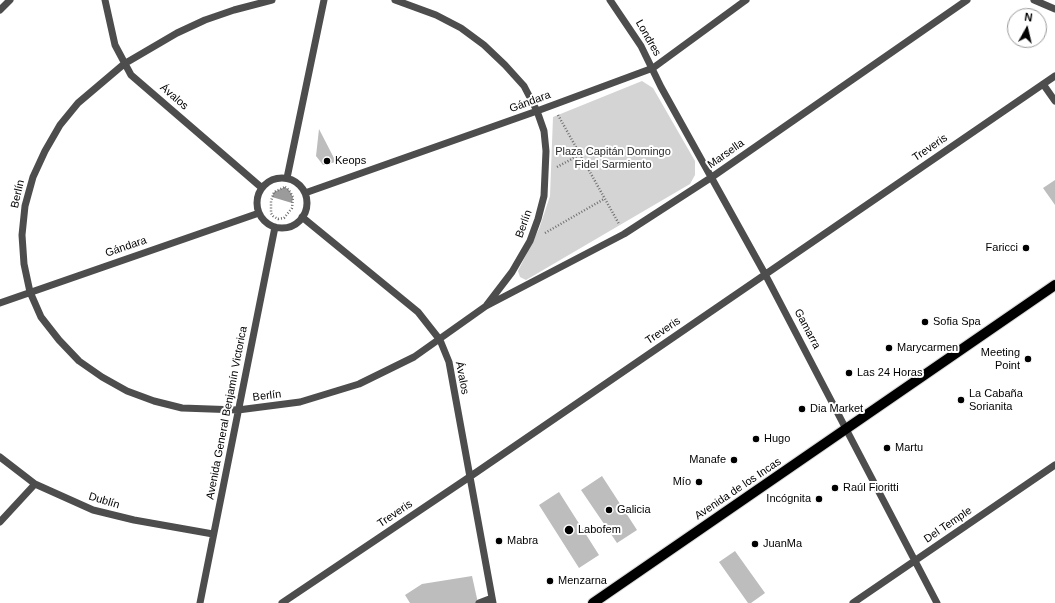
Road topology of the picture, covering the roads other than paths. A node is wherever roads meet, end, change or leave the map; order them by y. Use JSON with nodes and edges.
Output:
{"nodes":[{"id":1,"x":10,"y":0,"type":"edge"},
{"id":2,"x":105,"y":0,"type":"edge"},
{"id":3,"x":272,"y":0,"type":"edge"},
{"id":4,"x":324,"y":0,"type":"edge"},
{"id":5,"x":395,"y":0,"type":"edge"},
{"id":6,"x":610,"y":0,"type":"edge"},
{"id":7,"x":746,"y":0,"type":"edge"},
{"id":8,"x":967,"y":0,"type":"edge"},
{"id":9,"x":1034,"y":0,"type":"edge"},
{"id":10,"x":1055,"y":9,"type":"edge"},
{"id":11,"x":0,"y":10,"type":"edge"},
{"id":12,"x":124,"y":64,"type":"junction"},
{"id":13,"x":653,"y":68,"type":"junction"},
{"id":14,"x":1055,"y":76,"type":"edge"},
{"id":15,"x":1044,"y":84,"type":"junction"},
{"id":16,"x":1055,"y":101,"type":"edge"},
{"id":17,"x":537,"y":111,"type":"junction"},
{"id":18,"x":712,"y":177,"type":"junction"},
{"id":19,"x":287,"y":178,"type":"junction"},
{"id":20,"x":262,"y":188,"type":"junction"},
{"id":21,"x":305,"y":193,"type":"junction"},
{"id":22,"x":259,"y":212,"type":"junction"},
{"id":23,"x":302,"y":217,"type":"junction"},
{"id":24,"x":275,"y":227,"type":"junction"},
{"id":25,"x":765,"y":274,"type":"junction"},
{"id":26,"x":1055,"y":285,"type":"edge"},
{"id":27,"x":30,"y":292,"type":"junction"},
{"id":28,"x":0,"y":303,"type":"edge"},
{"id":29,"x":486,"y":306,"type":"junction"},
{"id":30,"x":440,"y":340,"type":"junction"},
{"id":31,"x":238,"y":410,"type":"junction"},
{"id":32,"x":847,"y":428,"type":"junction"},
{"id":33,"x":0,"y":457,"type":"edge"},
{"id":34,"x":1055,"y":464,"type":"edge"},
{"id":35,"x":468,"y":478,"type":"junction"},
{"id":36,"x":35,"y":484,"type":"junction"},
{"id":37,"x":0,"y":522,"type":"edge"},
{"id":38,"x":213,"y":534,"type":"junction"},
{"id":39,"x":916,"y":560,"type":"junction"},
{"id":40,"x":492,"y":600,"type":"edge"},
{"id":41,"x":200,"y":603,"type":"edge"},
{"id":42,"x":282,"y":603,"type":"edge"},
{"id":43,"x":479,"y":603,"type":"edge"},
{"id":44,"x":592,"y":603,"type":"edge"},
{"id":45,"x":853,"y":603,"type":"edge"},
{"id":46,"x":937,"y":603,"type":"edge"}],
"edges":[{"from":1,"to":11,"type":"street"},
{"from":2,"to":12,"type":"street","name":"Ávalos"},
{"from":3,"to":12,"type":"street","name":"Berlín"},
{"from":4,"to":19,"type":"street"},
{"from":5,"to":17,"type":"street","name":"Berlín"},
{"from":6,"to":13,"type":"street","name":"Londres"},
{"from":7,"to":13,"type":"street","name":"Gándara"},
{"from":8,"to":18,"type":"street","name":"Marsella"},
{"from":9,"to":10,"type":"street"},
{"from":12,"to":20,"type":"street","name":"Ávalos"},
{"from":12,"to":27,"type":"street","name":"Berlín"},
{"from":13,"to":17,"type":"street","name":"Gándara"},
{"from":13,"to":18,"type":"street","name":"Gamarra"},
{"from":14,"to":15,"type":"street","name":"Treveris"},
{"from":15,"to":16,"type":"street"},
{"from":15,"to":25,"type":"street","name":"Treveris"},
{"from":17,"to":21,"type":"street","name":"Gándara"},
{"from":17,"to":29,"type":"street","name":"Berlín"},
{"from":18,"to":25,"type":"street","name":"Gamarra"},
{"from":18,"to":29,"type":"street","name":"Marsella"},
{"from":19,"to":20,"type":"street"},
{"from":19,"to":21,"type":"street"},
{"from":20,"to":22,"type":"street"},
{"from":21,"to":23,"type":"street"},
{"from":22,"to":24,"type":"street"},
{"from":22,"to":27,"type":"street","name":"Gándara"},
{"from":23,"to":24,"type":"street"},
{"from":23,"to":30,"type":"street","name":"Ávalos"},
{"from":24,"to":31,"type":"street","name":"Avenida General Benjamín Victorica"},
{"from":25,"to":32,"type":"street","name":"Gamarra"},
{"from":25,"to":35,"type":"street","name":"Treveris"},
{"from":26,"to":32,"type":"main road","name":"Avenida de los Incas"},
{"from":27,"to":28,"type":"street","name":"Gándara"},
{"from":27,"to":31,"type":"street","name":"Berlín"},
{"from":29,"to":30,"type":"street","name":"Berlín"},
{"from":30,"to":31,"type":"street","name":"Berlín"},
{"from":30,"to":35,"type":"street","name":"Ávalos"},
{"from":31,"to":38,"type":"street","name":"Avenida General Benjamín Victorica"},
{"from":32,"to":39,"type":"street","name":"Gamarra"},
{"from":32,"to":44,"type":"main road","name":"Avenida de los Incas"},
{"from":33,"to":36,"type":"street","name":"Dublín"},
{"from":34,"to":39,"type":"street","name":"Del Temple"},
{"from":35,"to":40,"type":"street","name":"Ávalos"},
{"from":35,"to":42,"type":"street","name":"Treveris"},
{"from":36,"to":37,"type":"street"},
{"from":36,"to":38,"type":"street","name":"Dublín"},
{"from":38,"to":41,"type":"street","name":"Avenida General Benjamín Victorica"},
{"from":39,"to":45,"type":"street","name":"Del Temple"},
{"from":39,"to":46,"type":"street","name":"Gamarra"},
{"from":40,"to":43,"type":"street"}]}
